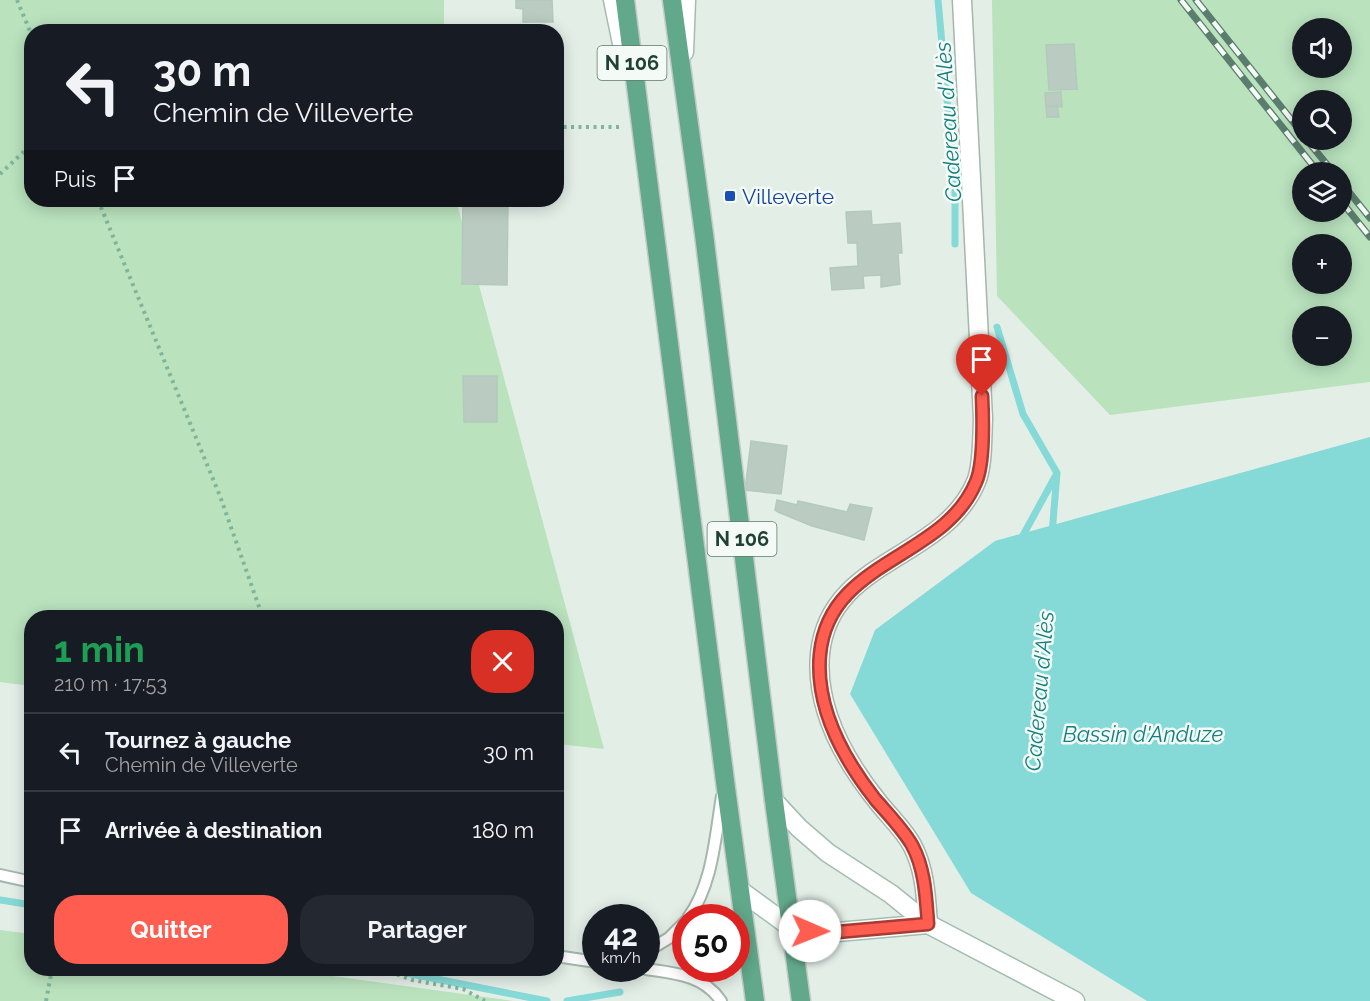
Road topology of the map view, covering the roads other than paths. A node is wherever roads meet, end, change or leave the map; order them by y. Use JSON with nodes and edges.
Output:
{"nodes":[{"id":1,"x":613,"y":0,"type":"edge"},
{"id":2,"x":625,"y":0,"type":"edge"},
{"id":3,"x":672,"y":0,"type":"edge"},
{"id":4,"x":686,"y":0,"type":"edge"},
{"id":5,"x":962,"y":0,"type":"edge"},
{"id":6,"x":683,"y":78,"type":"junction"},
{"id":7,"x":639,"y":126,"type":"junction"},
{"id":8,"x":725,"y":781,"type":"junction"},
{"id":9,"x":774,"y":801,"type":"junction"},
{"id":10,"x":0,"y":875,"type":"edge"},
{"id":11,"x":24,"y":880,"type":"edge"},
{"id":12,"x":741,"y":891,"type":"junction"},
{"id":13,"x":697,"y":904,"type":"edge"},
{"id":14,"x":928,"y":924,"type":"junction"},
{"id":15,"x":793,"y":930,"type":"junction"},
{"id":16,"x":564,"y":957,"type":"edge"},
{"id":17,"x":582,"y":960,"type":"edge"},
{"id":18,"x":660,"y":971,"type":"edge"},
{"id":19,"x":721,"y":1001,"type":"edge"},
{"id":20,"x":755,"y":1001,"type":"edge"},
{"id":21,"x":801,"y":1001,"type":"edge"},
{"id":22,"x":1075,"y":1001,"type":"edge"}],
"edges":[{"from":1,"to":7,"type":"street"},
{"from":2,"to":7,"type":"main road","number":"N 106"},
{"from":3,"to":6,"type":"main road","number":"N 106"},
{"from":4,"to":6,"type":"street"},
{"from":5,"to":14,"type":"street"},
{"from":6,"to":9,"type":"main road","number":"N 106"},
{"from":7,"to":8,"type":"main road","number":"N 106"},
{"from":8,"to":12,"type":"main road","number":"N 106"},
{"from":8,"to":13,"type":"lane"},
{"from":9,"to":14,"type":"street"},
{"from":9,"to":15,"type":"main road","number":"N 106"},
{"from":10,"to":11,"type":"lane"},
{"from":12,"to":15,"type":"street"},
{"from":12,"to":20,"type":"main road","number":"N 106"},
{"from":14,"to":15,"type":"street"},
{"from":14,"to":22,"type":"street"},
{"from":15,"to":21,"type":"main road","number":"N 106"},
{"from":16,"to":17,"type":"lane"},
{"from":18,"to":19,"type":"lane"}]}
